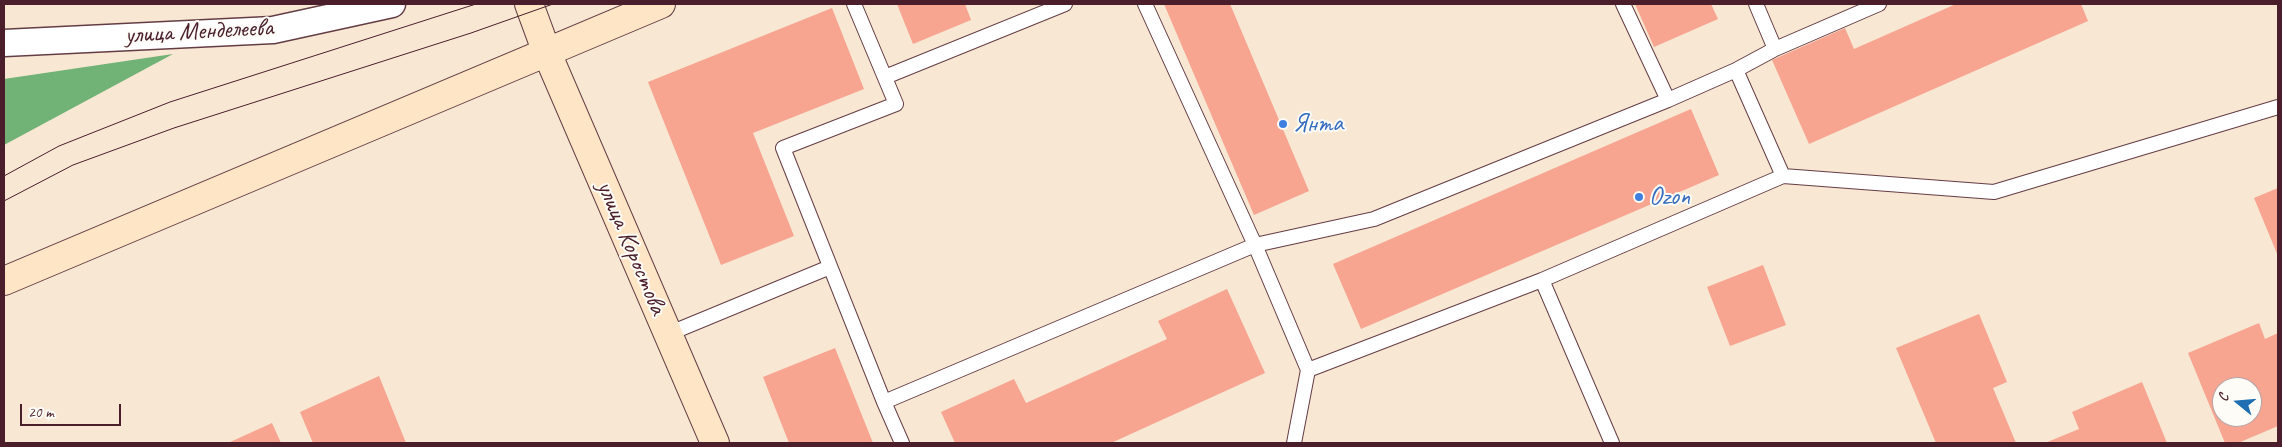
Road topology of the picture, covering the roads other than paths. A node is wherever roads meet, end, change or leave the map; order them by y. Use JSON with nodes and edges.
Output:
{"nodes":[{"id":1,"x":392,"y":4,"type":"edge"},
{"id":2,"x":529,"y":4,"type":"edge"},
{"id":3,"x":660,"y":4,"type":"edge"},
{"id":4,"x":854,"y":4,"type":"edge"},
{"id":5,"x":1065,"y":4,"type":"edge"},
{"id":6,"x":1145,"y":4,"type":"edge"},
{"id":7,"x":1623,"y":4,"type":"edge"},
{"id":8,"x":1756,"y":4,"type":"edge"},
{"id":9,"x":1879,"y":4,"type":"edge"},
{"id":10,"x":4,"y":43,"type":"edge"},
{"id":11,"x":1775,"y":48,"type":"junction"},
{"id":12,"x":547,"y":53,"type":"junction"},
{"id":13,"x":1736,"y":70,"type":"junction"},
{"id":14,"x":885,"y":77,"type":"junction"},
{"id":15,"x":1668,"y":100,"type":"junction"},
{"id":16,"x":2278,"y":107,"type":"edge"},
{"id":17,"x":1783,"y":176,"type":"junction"},
{"id":18,"x":1255,"y":245,"type":"junction"},
{"id":19,"x":830,"y":267,"type":"junction"},
{"id":20,"x":1542,"y":280,"type":"junction"},
{"id":21,"x":4,"y":281,"type":"edge"},
{"id":22,"x":668,"y":334,"type":"junction"},
{"id":23,"x":1308,"y":370,"type":"junction"},
{"id":24,"x":884,"y":402,"type":"junction"},
{"id":25,"x":715,"y":443,"type":"edge"},
{"id":26,"x":902,"y":443,"type":"edge"},
{"id":27,"x":1294,"y":443,"type":"edge"},
{"id":28,"x":1612,"y":443,"type":"edge"}],
"edges":[{"from":1,"to":10,"type":"street","name":"улица Менделеева"},
{"from":2,"to":12,"type":"main road"},
{"from":3,"to":12,"type":"main road"},
{"from":4,"to":14,"type":"lane"},
{"from":5,"to":14,"type":"lane"},
{"from":6,"to":18,"type":"lane"},
{"from":7,"to":15,"type":"lane"},
{"from":8,"to":11,"type":"lane"},
{"from":9,"to":11,"type":"lane"},
{"from":11,"to":13,"type":"lane"},
{"from":12,"to":21,"type":"main road"},
{"from":12,"to":22,"type":"main road","name":"улица Коростова"},
{"from":13,"to":15,"type":"lane"},
{"from":13,"to":17,"type":"lane"},
{"from":14,"to":19,"type":"lane"},
{"from":15,"to":18,"type":"lane"},
{"from":16,"to":17,"type":"lane"},
{"from":17,"to":20,"type":"lane"},
{"from":18,"to":23,"type":"lane"},
{"from":18,"to":24,"type":"lane"},
{"from":19,"to":22,"type":"lane"},
{"from":19,"to":24,"type":"lane"},
{"from":20,"to":23,"type":"lane"},
{"from":20,"to":28,"type":"lane"},
{"from":22,"to":25,"type":"main road","name":"улица Коростова"},
{"from":23,"to":27,"type":"lane"},
{"from":24,"to":26,"type":"lane"}]}
